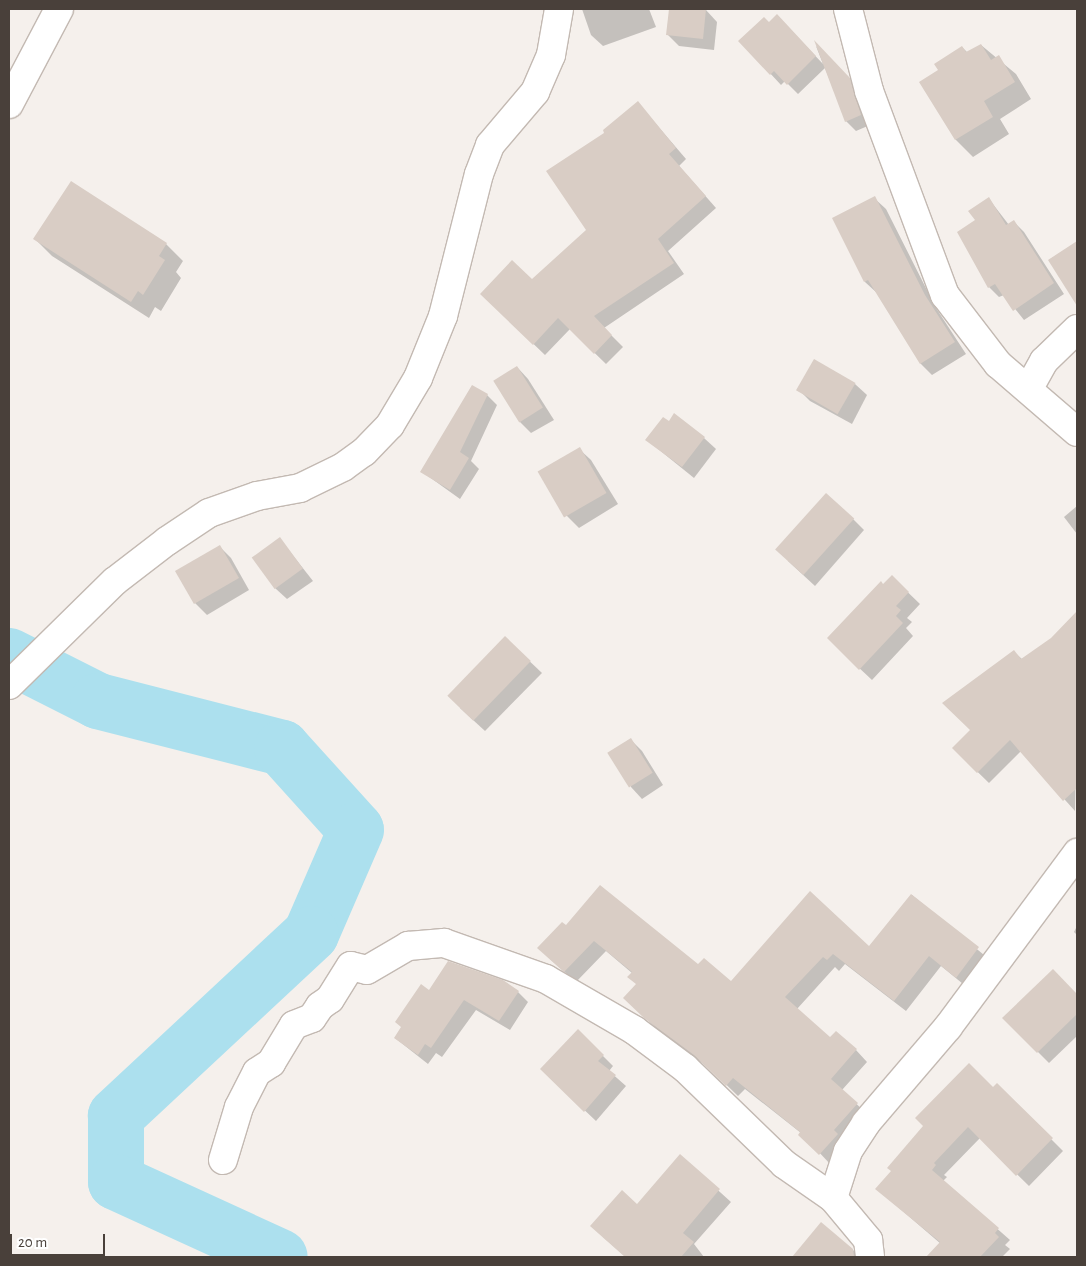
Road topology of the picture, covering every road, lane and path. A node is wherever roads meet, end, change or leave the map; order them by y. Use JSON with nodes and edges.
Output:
{"nodes":[{"id":1,"x":59,"y":9,"type":"edge"},
{"id":2,"x":559,"y":9,"type":"edge"},
{"id":3,"x":848,"y":9,"type":"edge"},
{"id":4,"x":9,"y":104,"type":"edge"},
{"id":5,"x":1077,"y":329,"type":"edge"},
{"id":6,"x":1029,"y":388,"type":"junction"},
{"id":7,"x":1077,"y":432,"type":"edge"},
{"id":8,"x":9,"y":685,"type":"edge"},
{"id":9,"x":1077,"y":853,"type":"edge"},
{"id":10,"x":223,"y":1160,"type":"dead end"},
{"id":11,"x":833,"y":1198,"type":"junction"},
{"id":12,"x":870,"y":1257,"type":"edge"}],
"edges":[{"from":1,"to":4,"type":"street"},
{"from":2,"to":8,"type":"street"},
{"from":3,"to":6,"type":"street"},
{"from":5,"to":6,"type":"street"},
{"from":6,"to":7,"type":"street"},
{"from":9,"to":11,"type":"street"},
{"from":10,"to":11,"type":"street"},
{"from":11,"to":12,"type":"street"}]}
